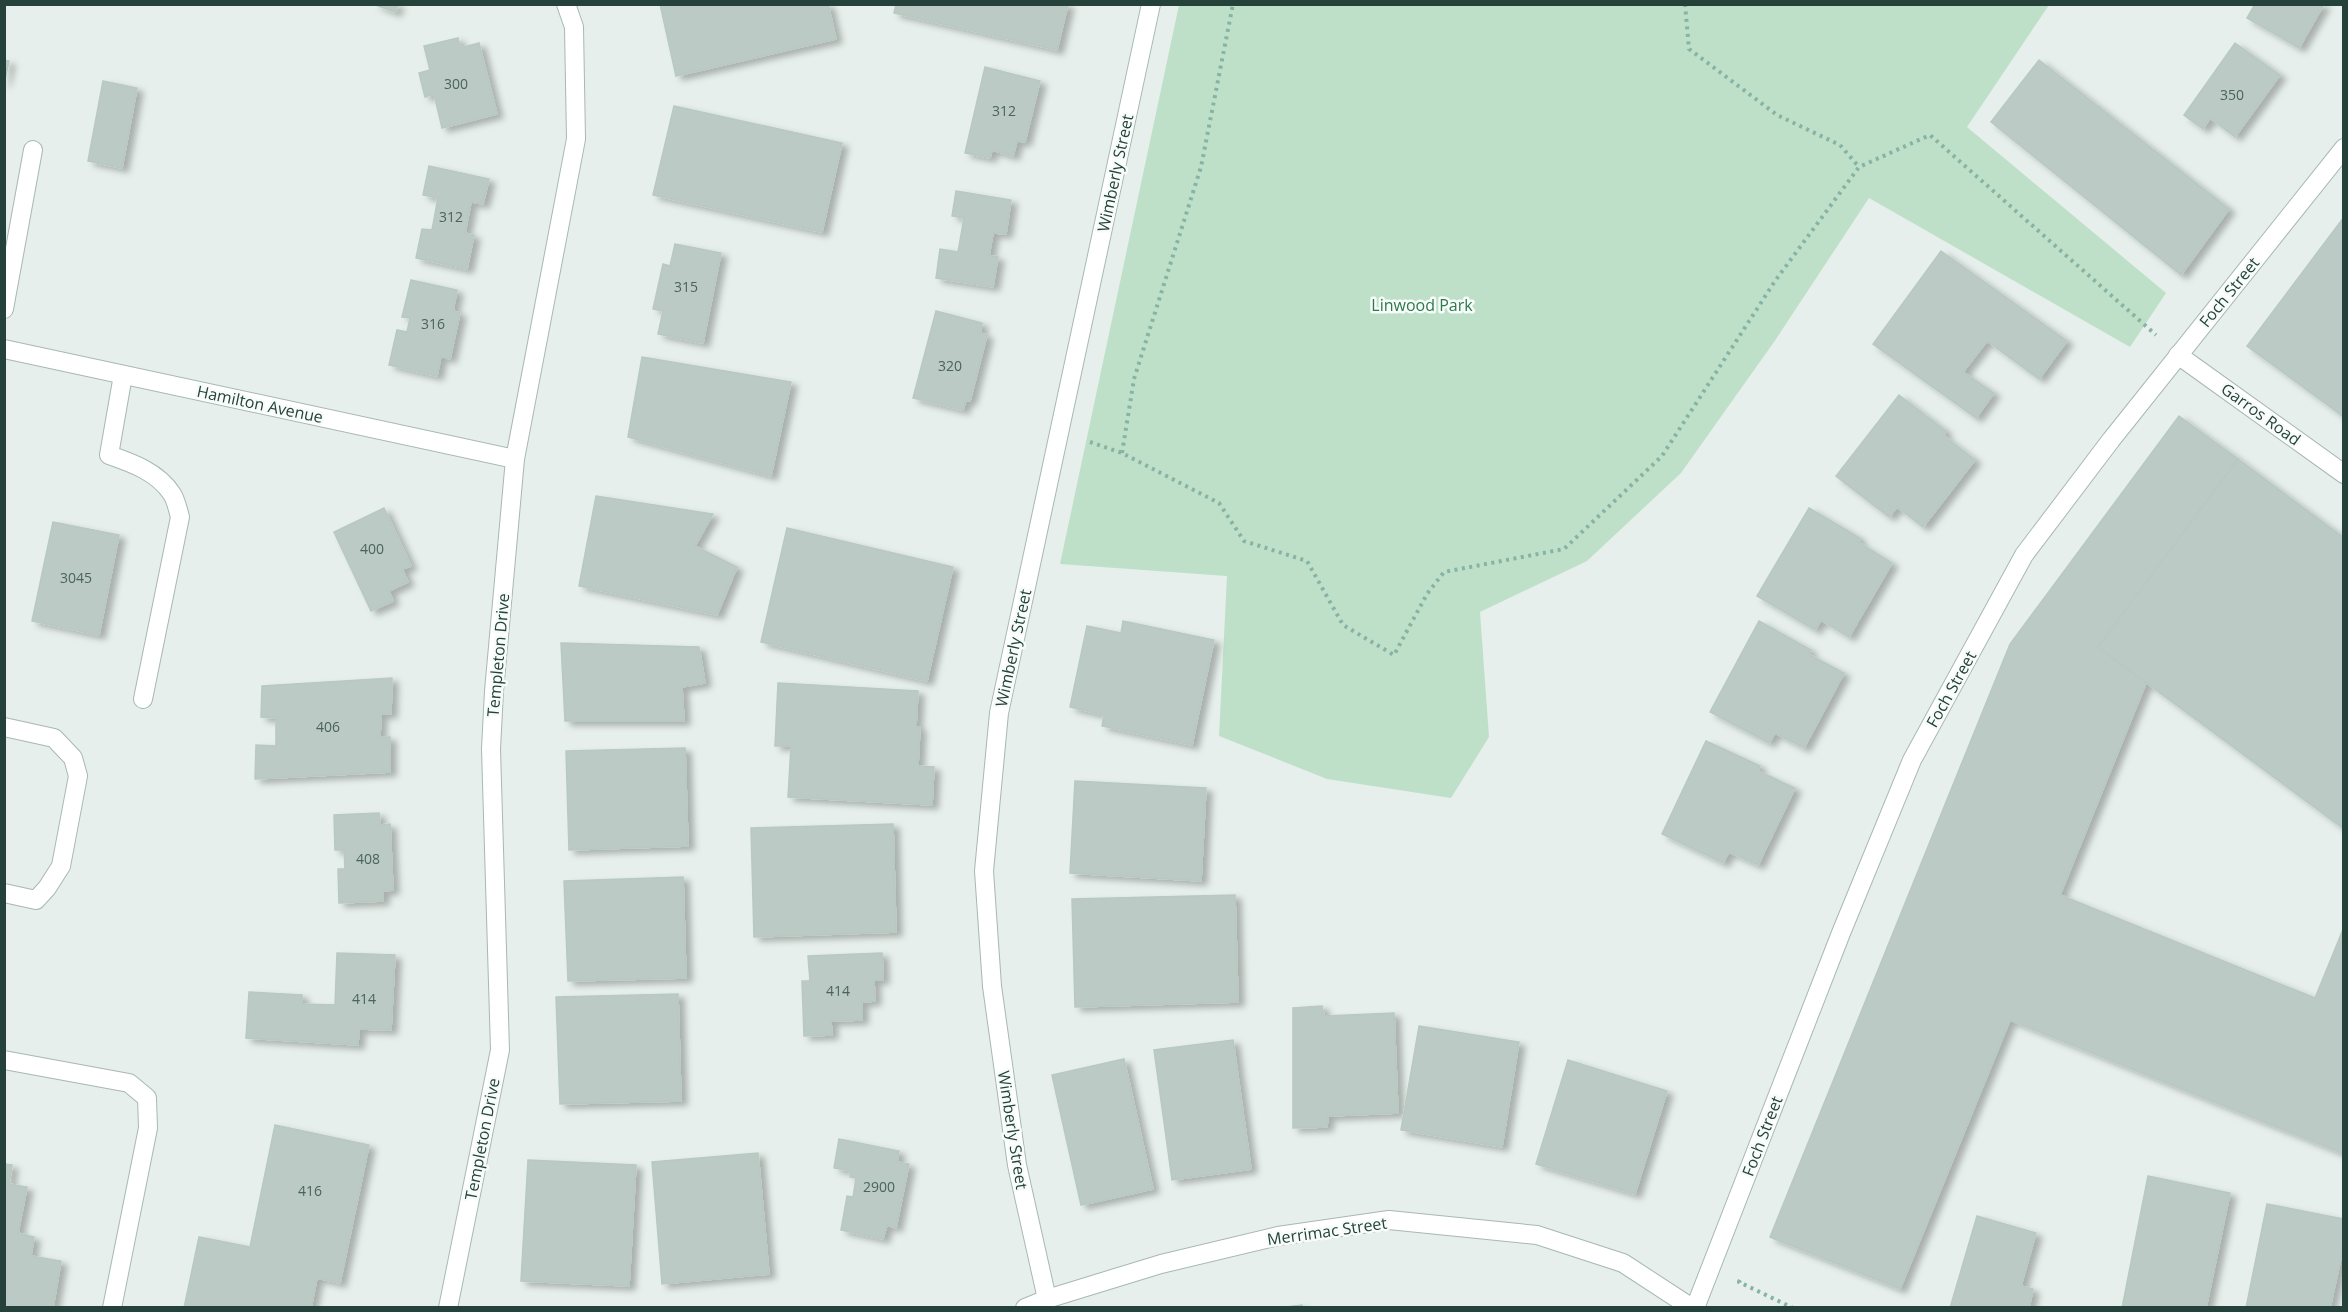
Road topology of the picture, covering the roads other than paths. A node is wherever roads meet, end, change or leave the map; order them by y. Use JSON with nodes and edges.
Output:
{"nodes":[{"id":1,"x":566,"y":4,"type":"edge"},
{"id":2,"x":1151,"y":4,"type":"edge"},
{"id":3,"x":2343,"y":148,"type":"edge"},
{"id":4,"x":33,"y":150,"type":"dead end"},
{"id":5,"x":4,"y":309,"type":"edge"},
{"id":6,"x":4,"y":349,"type":"edge"},
{"id":7,"x":2178,"y":355,"type":"junction"},
{"id":8,"x":123,"y":375,"type":"junction"},
{"id":9,"x":515,"y":459,"type":"junction"},
{"id":10,"x":2343,"y":474,"type":"edge"},
{"id":11,"x":143,"y":699,"type":"dead end"},
{"id":12,"x":4,"y":728,"type":"edge"},
{"id":13,"x":4,"y":893,"type":"edge"},
{"id":14,"x":4,"y":1060,"type":"edge"},
{"id":15,"x":1047,"y":1299,"type":"junction"},
{"id":16,"x":112,"y":1308,"type":"edge"},
{"id":17,"x":448,"y":1308,"type":"edge"},
{"id":18,"x":1025,"y":1308,"type":"edge"},
{"id":19,"x":1694,"y":1308,"type":"edge"}],
"edges":[{"from":1,"to":9,"type":"street","name":"Templeton Drive"},
{"from":2,"to":15,"type":"street","name":"Wimberly Street"},
{"from":3,"to":7,"type":"street","name":"Foch Street"},
{"from":4,"to":5,"type":"street"},
{"from":6,"to":8,"type":"street","name":"Hamilton Avenue"},
{"from":7,"to":10,"type":"street","name":"Garros Road"},
{"from":7,"to":19,"type":"street","name":"Foch Street"},
{"from":8,"to":9,"type":"street","name":"Hamilton Avenue"},
{"from":8,"to":11,"type":"street"},
{"from":9,"to":17,"type":"street","name":"Templeton Drive"},
{"from":12,"to":13,"type":"street"},
{"from":14,"to":16,"type":"street"},
{"from":15,"to":18,"type":"street","name":"Merrimac Street"},
{"from":15,"to":19,"type":"street","name":"Merrimac Street"}]}
